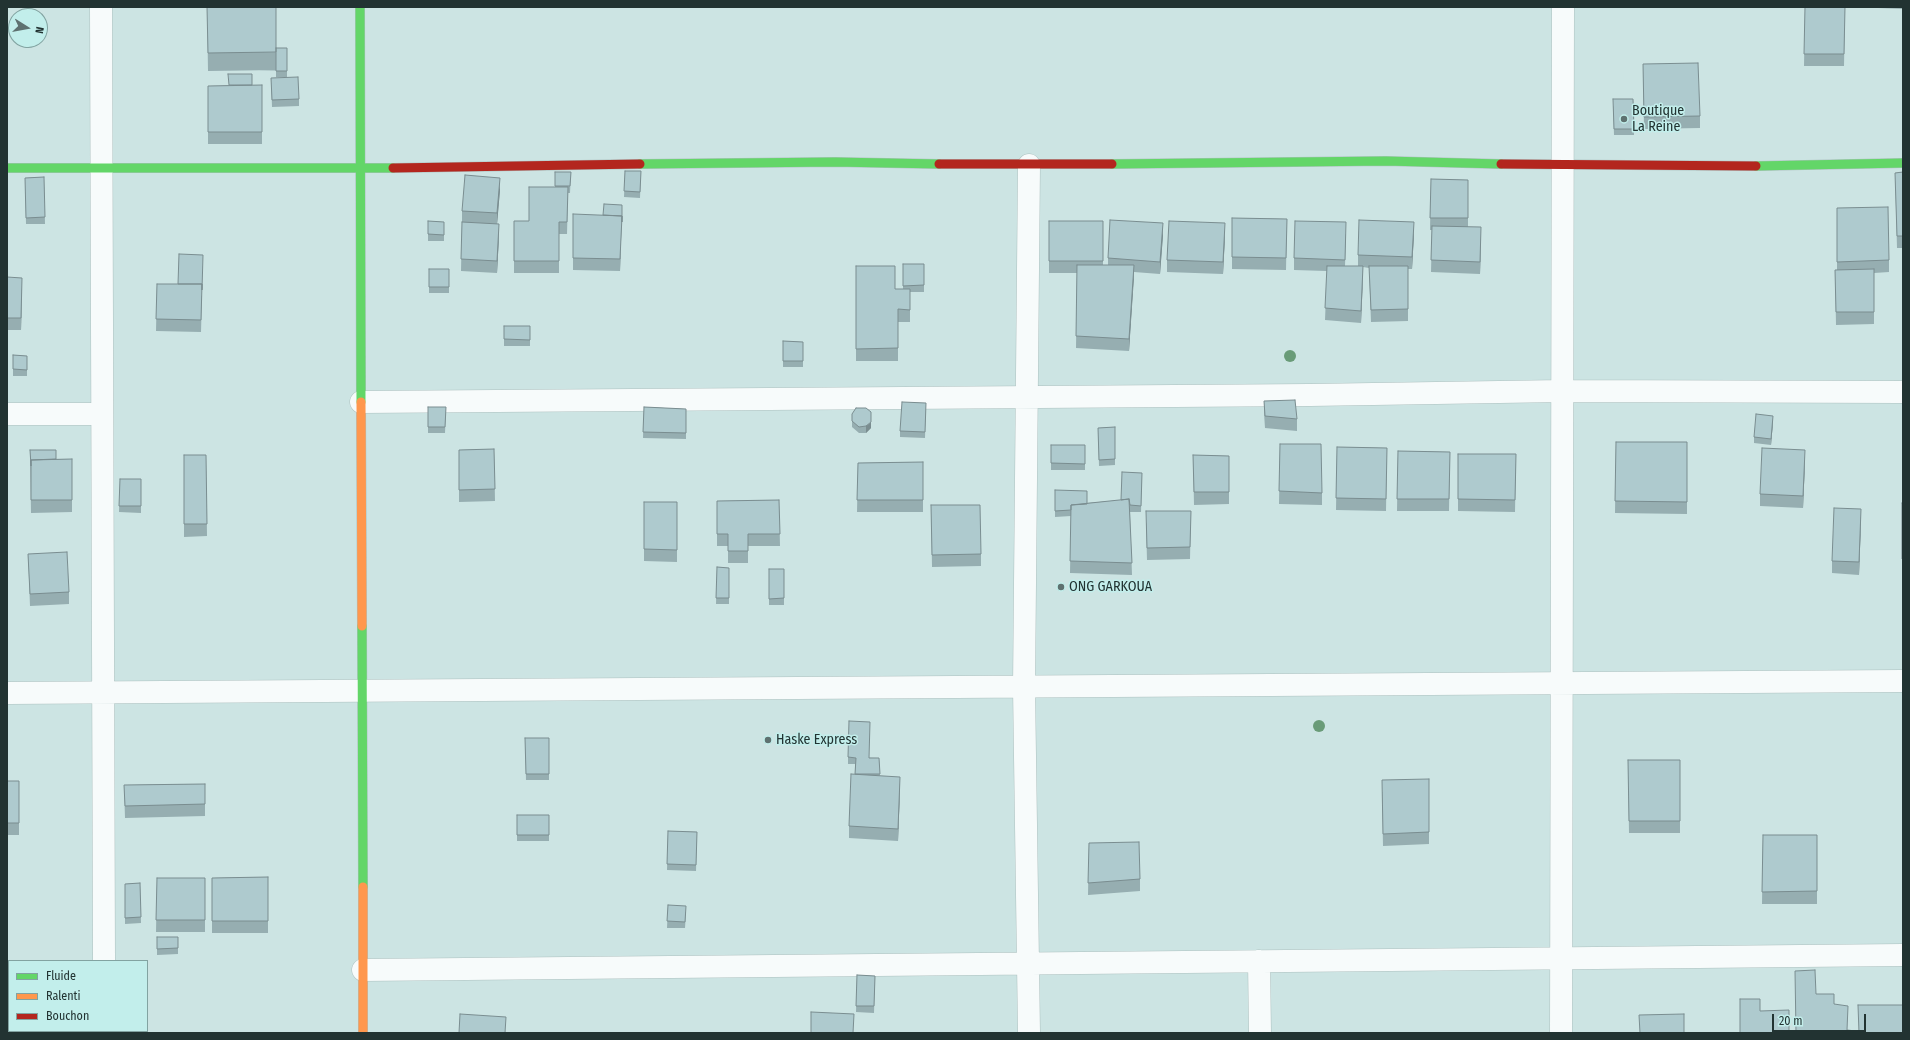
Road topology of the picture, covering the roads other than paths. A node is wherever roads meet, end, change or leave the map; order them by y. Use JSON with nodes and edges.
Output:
{"nodes":[{"id":1,"x":101,"y":7,"type":"edge"},
{"id":2,"x":360,"y":7,"type":"edge"},
{"id":3,"x":1563,"y":7,"type":"edge"},
{"id":4,"x":1903,"y":163,"type":"edge"},
{"id":5,"x":1029,"y":165,"type":"junction"},
{"id":6,"x":1563,"y":166,"type":"junction"},
{"id":7,"x":7,"y":168,"type":"edge"},
{"id":8,"x":102,"y":168,"type":"junction"},
{"id":9,"x":360,"y":168,"type":"junction"},
{"id":10,"x":1562,"y":391,"type":"junction"},
{"id":11,"x":1903,"y":392,"type":"edge"},
{"id":12,"x":1027,"y":397,"type":"junction"},
{"id":13,"x":361,"y":402,"type":"junction"},
{"id":14,"x":7,"y":414,"type":"edge"},
{"id":15,"x":102,"y":414,"type":"junction"},
{"id":16,"x":1903,"y":681,"type":"edge"},
{"id":17,"x":1561,"y":683,"type":"junction"},
{"id":18,"x":1024,"y":687,"type":"junction"},
{"id":19,"x":362,"y":692,"type":"junction"},
{"id":20,"x":7,"y":693,"type":"edge"},
{"id":21,"x":103,"y":693,"type":"junction"},
{"id":22,"x":1903,"y":955,"type":"edge"},
{"id":23,"x":1561,"y":958,"type":"junction"},
{"id":24,"x":104,"y":960,"type":"edge"},
{"id":25,"x":1259,"y":961,"type":"junction"},
{"id":26,"x":1028,"y":963,"type":"junction"},
{"id":27,"x":364,"y":970,"type":"junction"},
{"id":28,"x":363,"y":1033,"type":"edge"},
{"id":29,"x":1029,"y":1033,"type":"edge"},
{"id":30,"x":1260,"y":1033,"type":"edge"},
{"id":31,"x":1561,"y":1033,"type":"edge"}],
"edges":[{"from":1,"to":8,"type":"street"},
{"from":2,"to":9,"type":"street"},
{"from":3,"to":6,"type":"street"},
{"from":4,"to":6,"type":"street"},
{"from":5,"to":6,"type":"street"},
{"from":5,"to":9,"type":"street"},
{"from":5,"to":12,"type":"street"},
{"from":6,"to":10,"type":"street"},
{"from":7,"to":8,"type":"street"},
{"from":8,"to":9,"type":"street"},
{"from":8,"to":15,"type":"street"},
{"from":9,"to":13,"type":"street"},
{"from":10,"to":11,"type":"street"},
{"from":10,"to":12,"type":"street"},
{"from":10,"to":17,"type":"street"},
{"from":12,"to":13,"type":"street"},
{"from":12,"to":18,"type":"street"},
{"from":13,"to":19,"type":"street"},
{"from":14,"to":15,"type":"street"},
{"from":15,"to":21,"type":"street"},
{"from":16,"to":17,"type":"street"},
{"from":17,"to":18,"type":"street"},
{"from":17,"to":23,"type":"street"},
{"from":18,"to":19,"type":"street"},
{"from":18,"to":26,"type":"street"},
{"from":19,"to":21,"type":"street"},
{"from":19,"to":27,"type":"street"},
{"from":20,"to":21,"type":"street"},
{"from":21,"to":24,"type":"street"},
{"from":22,"to":23,"type":"street"},
{"from":23,"to":25,"type":"street"},
{"from":23,"to":31,"type":"street"},
{"from":25,"to":26,"type":"street"},
{"from":25,"to":30,"type":"street"},
{"from":26,"to":27,"type":"street"},
{"from":26,"to":29,"type":"street"},
{"from":27,"to":28,"type":"street"}]}
